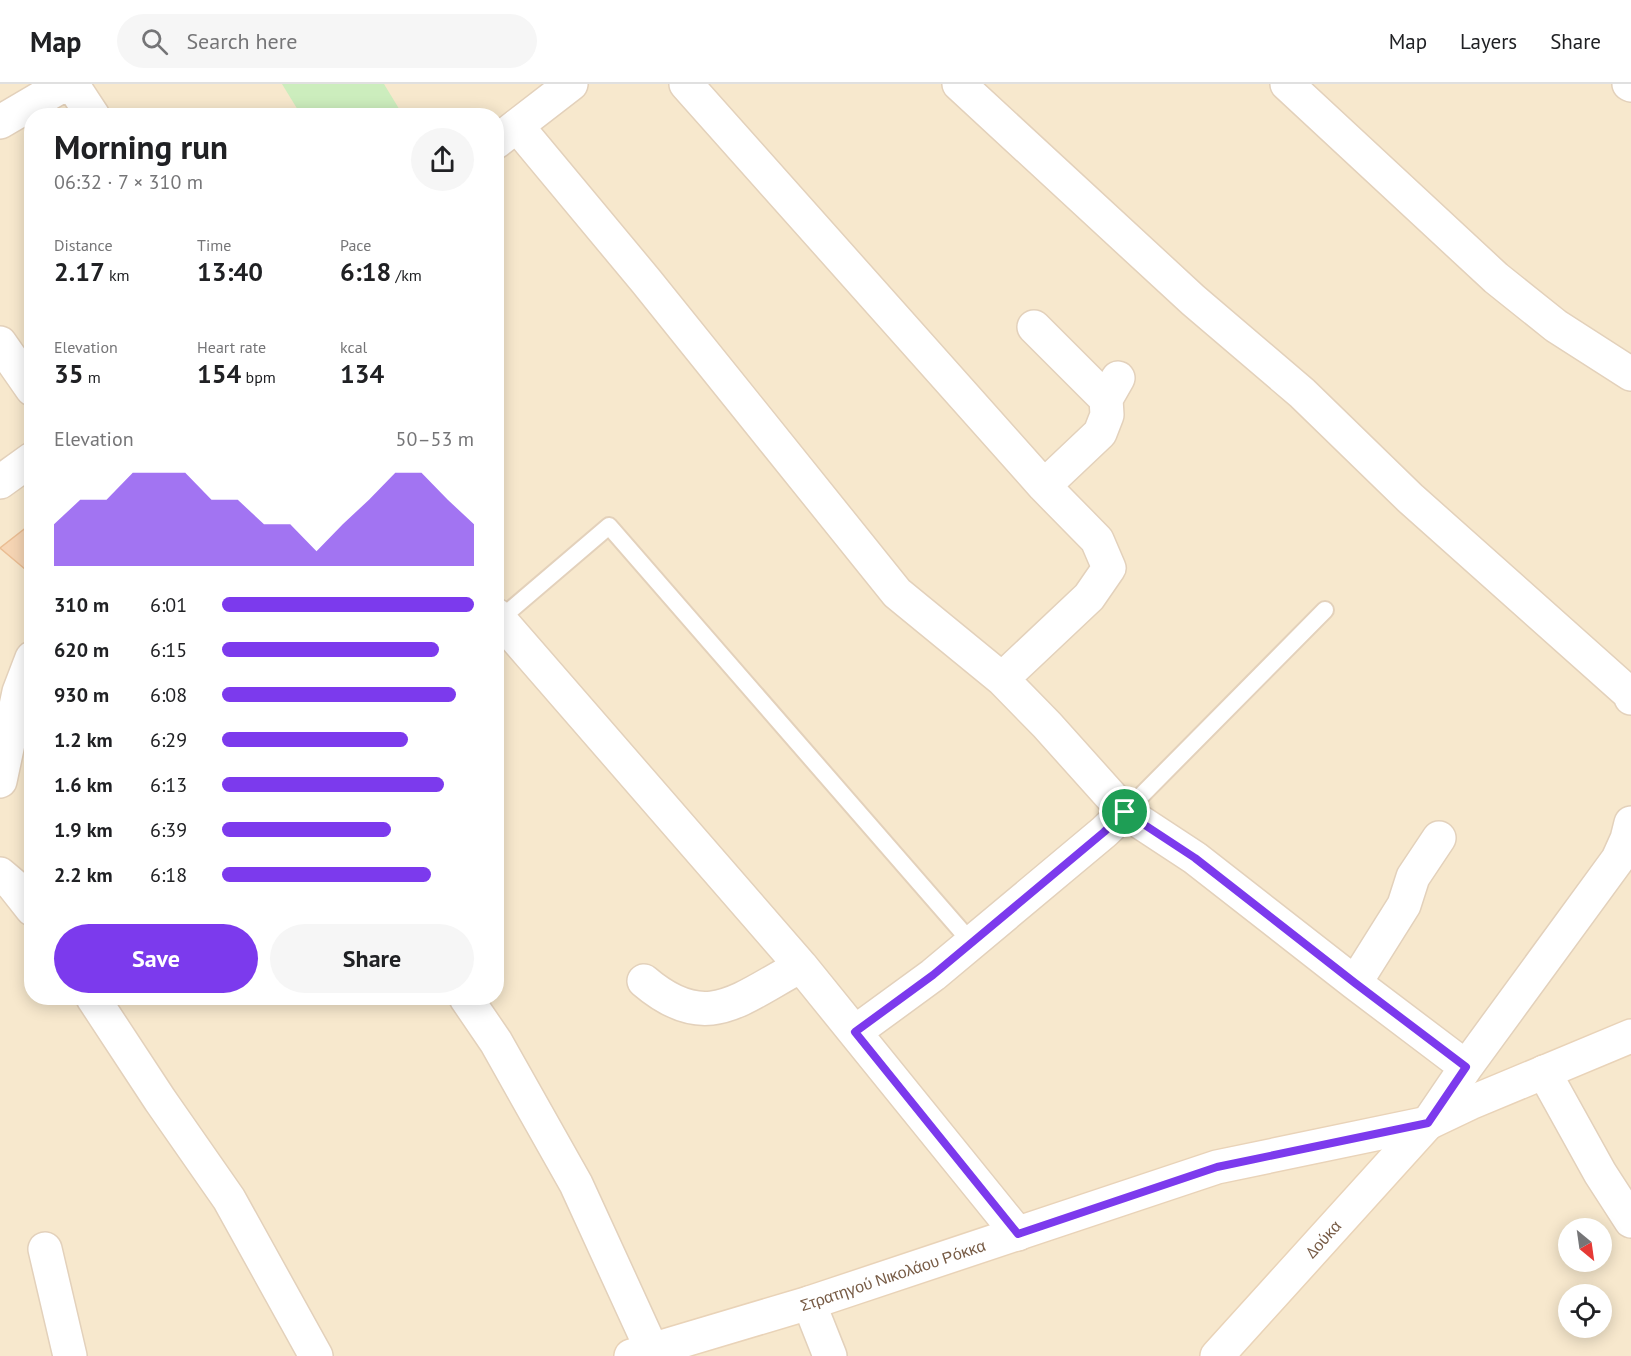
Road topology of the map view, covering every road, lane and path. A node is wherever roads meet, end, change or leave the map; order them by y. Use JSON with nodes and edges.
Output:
{"nodes":[{"id":1,"x":65,"y":84,"type":"edge"},
{"id":2,"x":72,"y":84,"type":"edge"},
{"id":3,"x":571,"y":84,"type":"edge"},
{"id":4,"x":686,"y":84,"type":"edge"},
{"id":5,"x":959,"y":84,"type":"edge"},
{"id":6,"x":1287,"y":84,"type":"edge"},
{"id":7,"x":88,"y":108,"type":"edge"},
{"id":8,"x":0,"y":122,"type":"edge"},
{"id":9,"x":507,"y":134,"type":"edge"},
{"id":10,"x":1034,"y":327,"type":"dead end"},
{"id":11,"x":0,"y":344,"type":"edge"},
{"id":12,"x":1631,"y":374,"type":"edge"},
{"id":13,"x":24,"y":378,"type":"edge"},
{"id":14,"x":24,"y":465,"type":"edge"},
{"id":15,"x":0,"y":482,"type":"edge"},
{"id":16,"x":1044,"y":486,"type":"junction"},
{"id":17,"x":1325,"y":610,"type":"dead end"},
{"id":18,"x":504,"y":612,"type":"edge"},
{"id":19,"x":504,"y":624,"type":"edge"},
{"id":20,"x":24,"y":679,"type":"edge"},
{"id":21,"x":1002,"y":679,"type":"junction"},
{"id":22,"x":1631,"y":697,"type":"edge"},
{"id":23,"x":0,"y":781,"type":"edge"},
{"id":24,"x":1125,"y":812,"type":"junction"},
{"id":25,"x":1631,"y":823,"type":"edge"},
{"id":26,"x":1440,"y":838,"type":"dead end"},
{"id":27,"x":0,"y":874,"type":"edge"},
{"id":28,"x":24,"y":899,"type":"edge"},
{"id":29,"x":971,"y":942,"type":"junction"},
{"id":30,"x":801,"y":966,"type":"junction"},
{"id":31,"x":644,"y":981,"type":"dead end"},
{"id":32,"x":1355,"y":983,"type":"junction"},
{"id":33,"x":98,"y":1005,"type":"edge"},
{"id":34,"x":471,"y":1005,"type":"edge"},
{"id":35,"x":855,"y":1032,"type":"junction"},
{"id":36,"x":1631,"y":1036,"type":"edge"},
{"id":37,"x":1466,"y":1067,"type":"junction"},
{"id":38,"x":1544,"y":1072,"type":"junction"},
{"id":39,"x":1428,"y":1123,"type":"junction"},
{"id":40,"x":1631,"y":1221,"type":"edge"},
{"id":41,"x":1018,"y":1234,"type":"junction"},
{"id":42,"x":45,"y":1249,"type":"dead end"},
{"id":43,"x":809,"y":1304,"type":"junction"},
{"id":44,"x":641,"y":1353,"type":"edge"},
{"id":45,"x":70,"y":1356,"type":"edge"},
{"id":46,"x":316,"y":1356,"type":"edge"},
{"id":47,"x":830,"y":1356,"type":"edge"},
{"id":48,"x":1217,"y":1356,"type":"edge"}],
"edges":[{"from":1,"to":8,"type":"street"},
{"from":2,"to":7,"type":"street"},
{"from":3,"to":9,"type":"street"},
{"from":4,"to":16,"type":"street"},
{"from":5,"to":22,"type":"street"},
{"from":6,"to":12,"type":"street"},
{"from":9,"to":21,"type":"street"},
{"from":10,"to":16,"type":"street"},
{"from":11,"to":13,"type":"street"},
{"from":14,"to":15,"type":"street"},
{"from":16,"to":21,"type":"street"},
{"from":17,"to":24,"type":"lane"},
{"from":18,"to":29,"type":"lane"},
{"from":19,"to":30,"type":"street"},
{"from":20,"to":23,"type":"street"},
{"from":21,"to":24,"type":"street"},
{"from":24,"to":29,"type":"street"},
{"from":24,"to":32,"type":"street"},
{"from":25,"to":37,"type":"street","name":"Δούκα"},
{"from":26,"to":32,"type":"street"},
{"from":27,"to":28,"type":"street"},
{"from":29,"to":35,"type":"street"},
{"from":30,"to":31,"type":"street"},
{"from":30,"to":35,"type":"street"},
{"from":32,"to":37,"type":"street"},
{"from":33,"to":46,"type":"street"},
{"from":34,"to":44,"type":"street"},
{"from":35,"to":41,"type":"street"},
{"from":36,"to":38,"type":"street","name":"Στρατηγού Νικολάου Ρόκκα"},
{"from":37,"to":39,"type":"street","name":"Δούκα"},
{"from":38,"to":39,"type":"street","name":"Στρατηγού Νικολάου Ρόκκα"},
{"from":38,"to":40,"type":"street"},
{"from":39,"to":41,"type":"street","name":"Στρατηγού Νικολάου Ρόκκα"},
{"from":39,"to":48,"type":"street","name":"Δούκα"},
{"from":41,"to":43,"type":"street","name":"Στρατηγού Νικολάου Ρόκκα"},
{"from":42,"to":45,"type":"street"},
{"from":43,"to":44,"type":"street","name":"Στρατηγού Νικολάου Ρόκκα"},
{"from":43,"to":47,"type":"street"}]}
